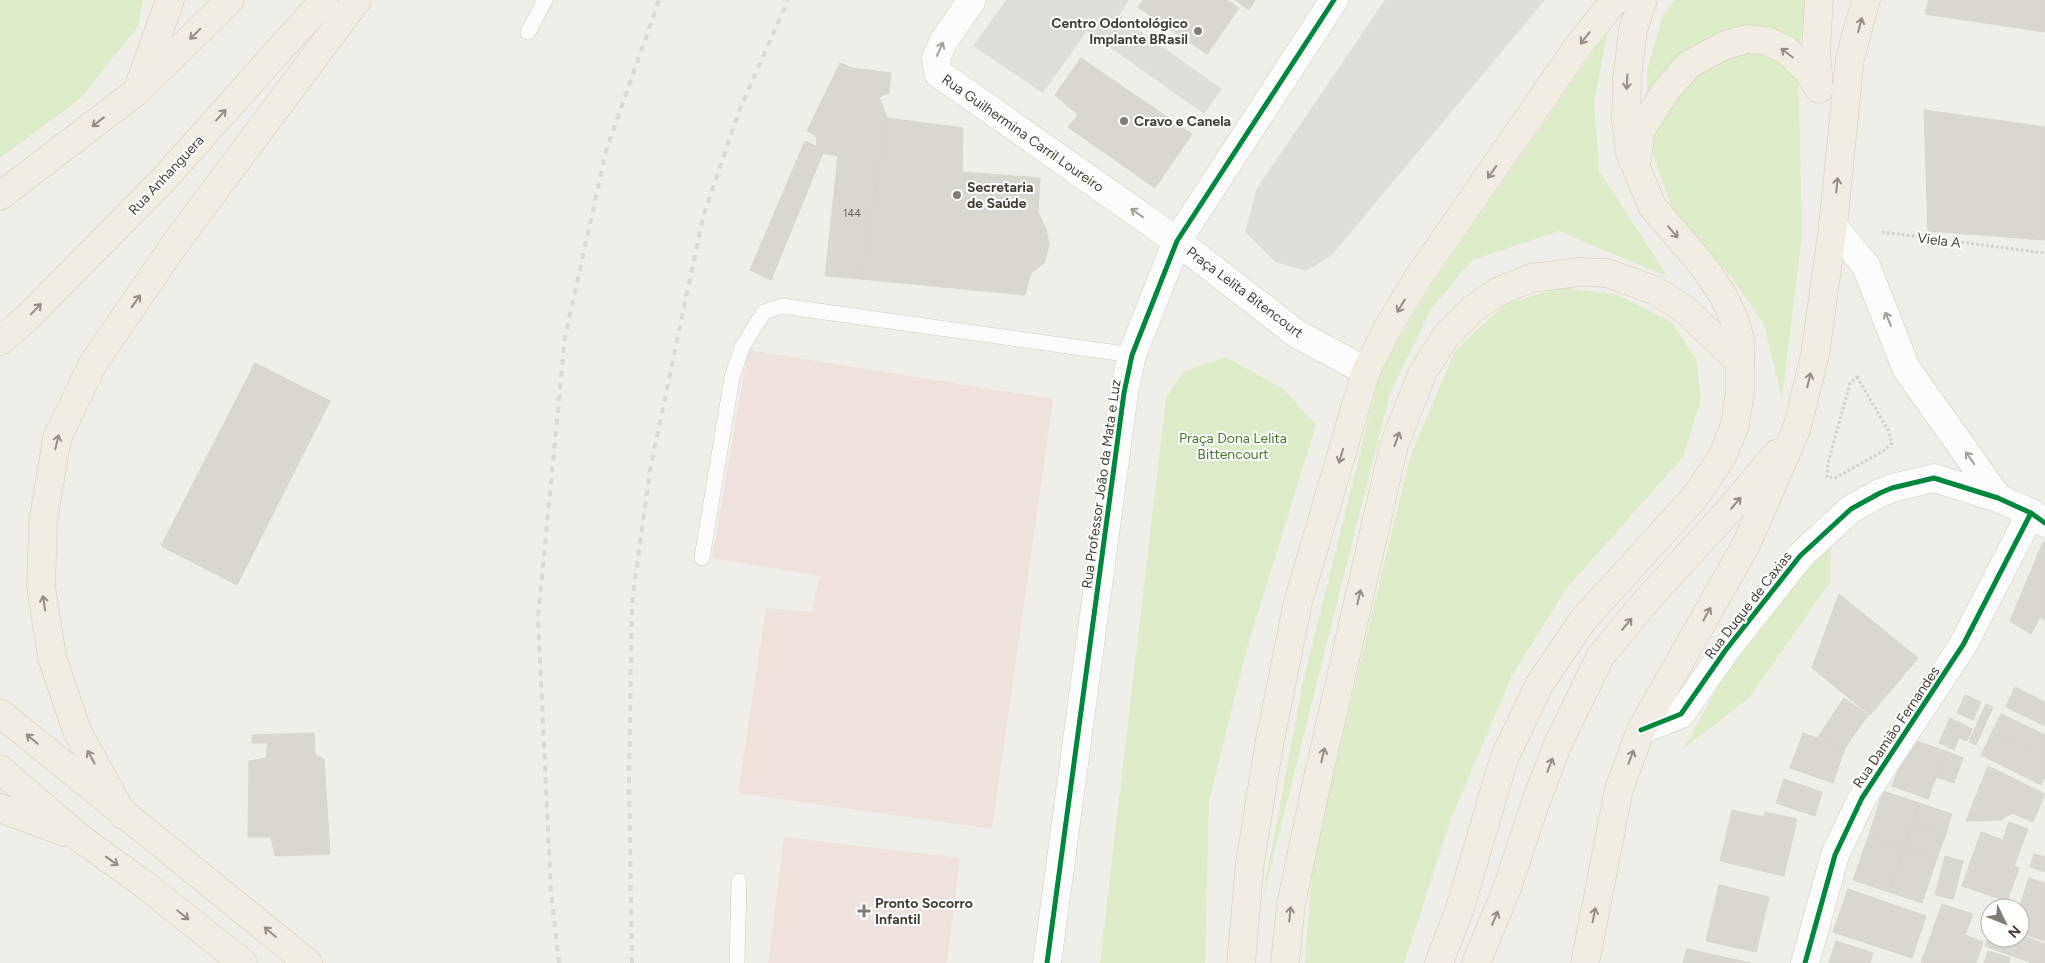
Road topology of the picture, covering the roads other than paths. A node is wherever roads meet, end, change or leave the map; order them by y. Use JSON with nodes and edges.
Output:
{"nodes":[{"id":1,"x":170,"y":0,"type":"edge"},
{"id":2,"x":230,"y":0,"type":"edge"},
{"id":3,"x":324,"y":0,"type":"edge"},
{"id":4,"x":357,"y":0,"type":"edge"},
{"id":5,"x":545,"y":0,"type":"edge"},
{"id":6,"x":972,"y":0,"type":"edge"},
{"id":7,"x":1334,"y":0,"type":"edge"},
{"id":8,"x":1615,"y":0,"type":"edge"},
{"id":9,"x":1643,"y":0,"type":"edge"},
{"id":10,"x":1818,"y":0,"type":"edge"},
{"id":11,"x":1866,"y":0,"type":"edge"},
{"id":12,"x":528,"y":32,"type":"dead end"},
{"id":13,"x":1819,"y":88,"type":"junction"},
{"id":14,"x":136,"y":92,"type":"junction"},
{"id":15,"x":1840,"y":151,"type":"junction"},
{"id":16,"x":1636,"y":169,"type":"junction"},
{"id":17,"x":0,"y":196,"type":"edge"},
{"id":18,"x":1833,"y":226,"type":"junction"},
{"id":19,"x":1177,"y":241,"type":"junction"},
{"id":20,"x":0,"y":341,"type":"edge"},
{"id":21,"x":1132,"y":355,"type":"junction"},
{"id":22,"x":1740,"y":362,"type":"junction"},
{"id":23,"x":1366,"y":371,"type":"junction"},
{"id":24,"x":1797,"y":428,"type":"junction"},
{"id":25,"x":1998,"y":498,"type":"junction"},
{"id":26,"x":2038,"y":518,"type":"edge"},
{"id":27,"x":702,"y":558,"type":"dead end"},
{"id":28,"x":0,"y":713,"type":"edge"},
{"id":29,"x":1641,"y":730,"type":"junction"},
{"id":30,"x":0,"y":769,"type":"edge"},
{"id":31,"x":0,"y":808,"type":"edge"},
{"id":32,"x":123,"y":815,"type":"junction"},
{"id":33,"x":80,"y":838,"type":"junction"},
{"id":34,"x":739,"y":881,"type":"dead end"},
{"id":35,"x":243,"y":963,"type":"edge"},
{"id":36,"x":308,"y":963,"type":"edge"},
{"id":37,"x":737,"y":963,"type":"edge"},
{"id":38,"x":1047,"y":963,"type":"edge"},
{"id":39,"x":1241,"y":963,"type":"edge"},
{"id":40,"x":1285,"y":963,"type":"edge"},
{"id":41,"x":1439,"y":963,"type":"edge"},
{"id":42,"x":1476,"y":963,"type":"edge"},
{"id":43,"x":1585,"y":963,"type":"edge"},
{"id":44,"x":1805,"y":963,"type":"edge"}],
"edges":[{"from":1,"to":14,"type":"main road"},
{"from":2,"to":14,"type":"main road","one_way":true},
{"from":20,"to":3,"type":"main road","name":"Rua Anhanguera","one_way":true},
{"from":32,"to":4,"type":"main road","one_way":true},
{"from":5,"to":12,"type":"lane"},
{"from":19,"to":6,"type":"street","name":"Rua Guilhermina Carril Loureiro","one_way":true},
{"from":7,"to":19,"type":"street","name":"Rua Professor João da Mata e Luz"},
{"from":8,"to":23,"type":"main road","one_way":true},
{"from":9,"to":16,"type":"main road","one_way":true},
{"from":10,"to":13,"type":"main road"},
{"from":15,"to":11,"type":"main road","one_way":true},
{"from":13,"to":15,"type":"main road"},
{"from":13,"to":16,"type":"main road","one_way":true},
{"from":14,"to":17,"type":"main road","one_way":true},
{"from":18,"to":15,"type":"main road","one_way":true},
{"from":16,"to":22,"type":"main road","one_way":true},
{"from":24,"to":18,"type":"main road","one_way":true},
{"from":25,"to":18,"type":"street","one_way":true},
{"from":19,"to":21,"type":"street","name":"Rua Professor João da Mata e Luz"},
{"from":19,"to":23,"type":"street","name":"Praça Lelita Bitencourt"},
{"from":21,"to":27,"type":"lane"},
{"from":21,"to":38,"type":"street","name":"Rua Professor João da Mata e Luz"},
{"from":40,"to":22,"type":"main road","one_way":true},
{"from":22,"to":41,"type":"main road"},
{"from":23,"to":39,"type":"main road","one_way":true},
{"from":29,"to":24,"type":"main road","one_way":true},
{"from":42,"to":24,"type":"main road","one_way":true},
{"from":25,"to":26,"type":"street","name":"Rua Duque de Caxias"},
{"from":25,"to":29,"type":"street","name":"Rua Duque de Caxias"},
{"from":26,"to":44,"type":"street","name":"Rua Damião Fernandes"},
{"from":32,"to":28,"type":"main road","one_way":true},
{"from":43,"to":29,"type":"main road","one_way":true},
{"from":30,"to":33,"type":"main road"},
{"from":31,"to":33,"type":"main road"},
{"from":36,"to":32,"type":"main road","one_way":true},
{"from":33,"to":35,"type":"main road","one_way":true},
{"from":34,"to":37,"type":"lane"}]}
